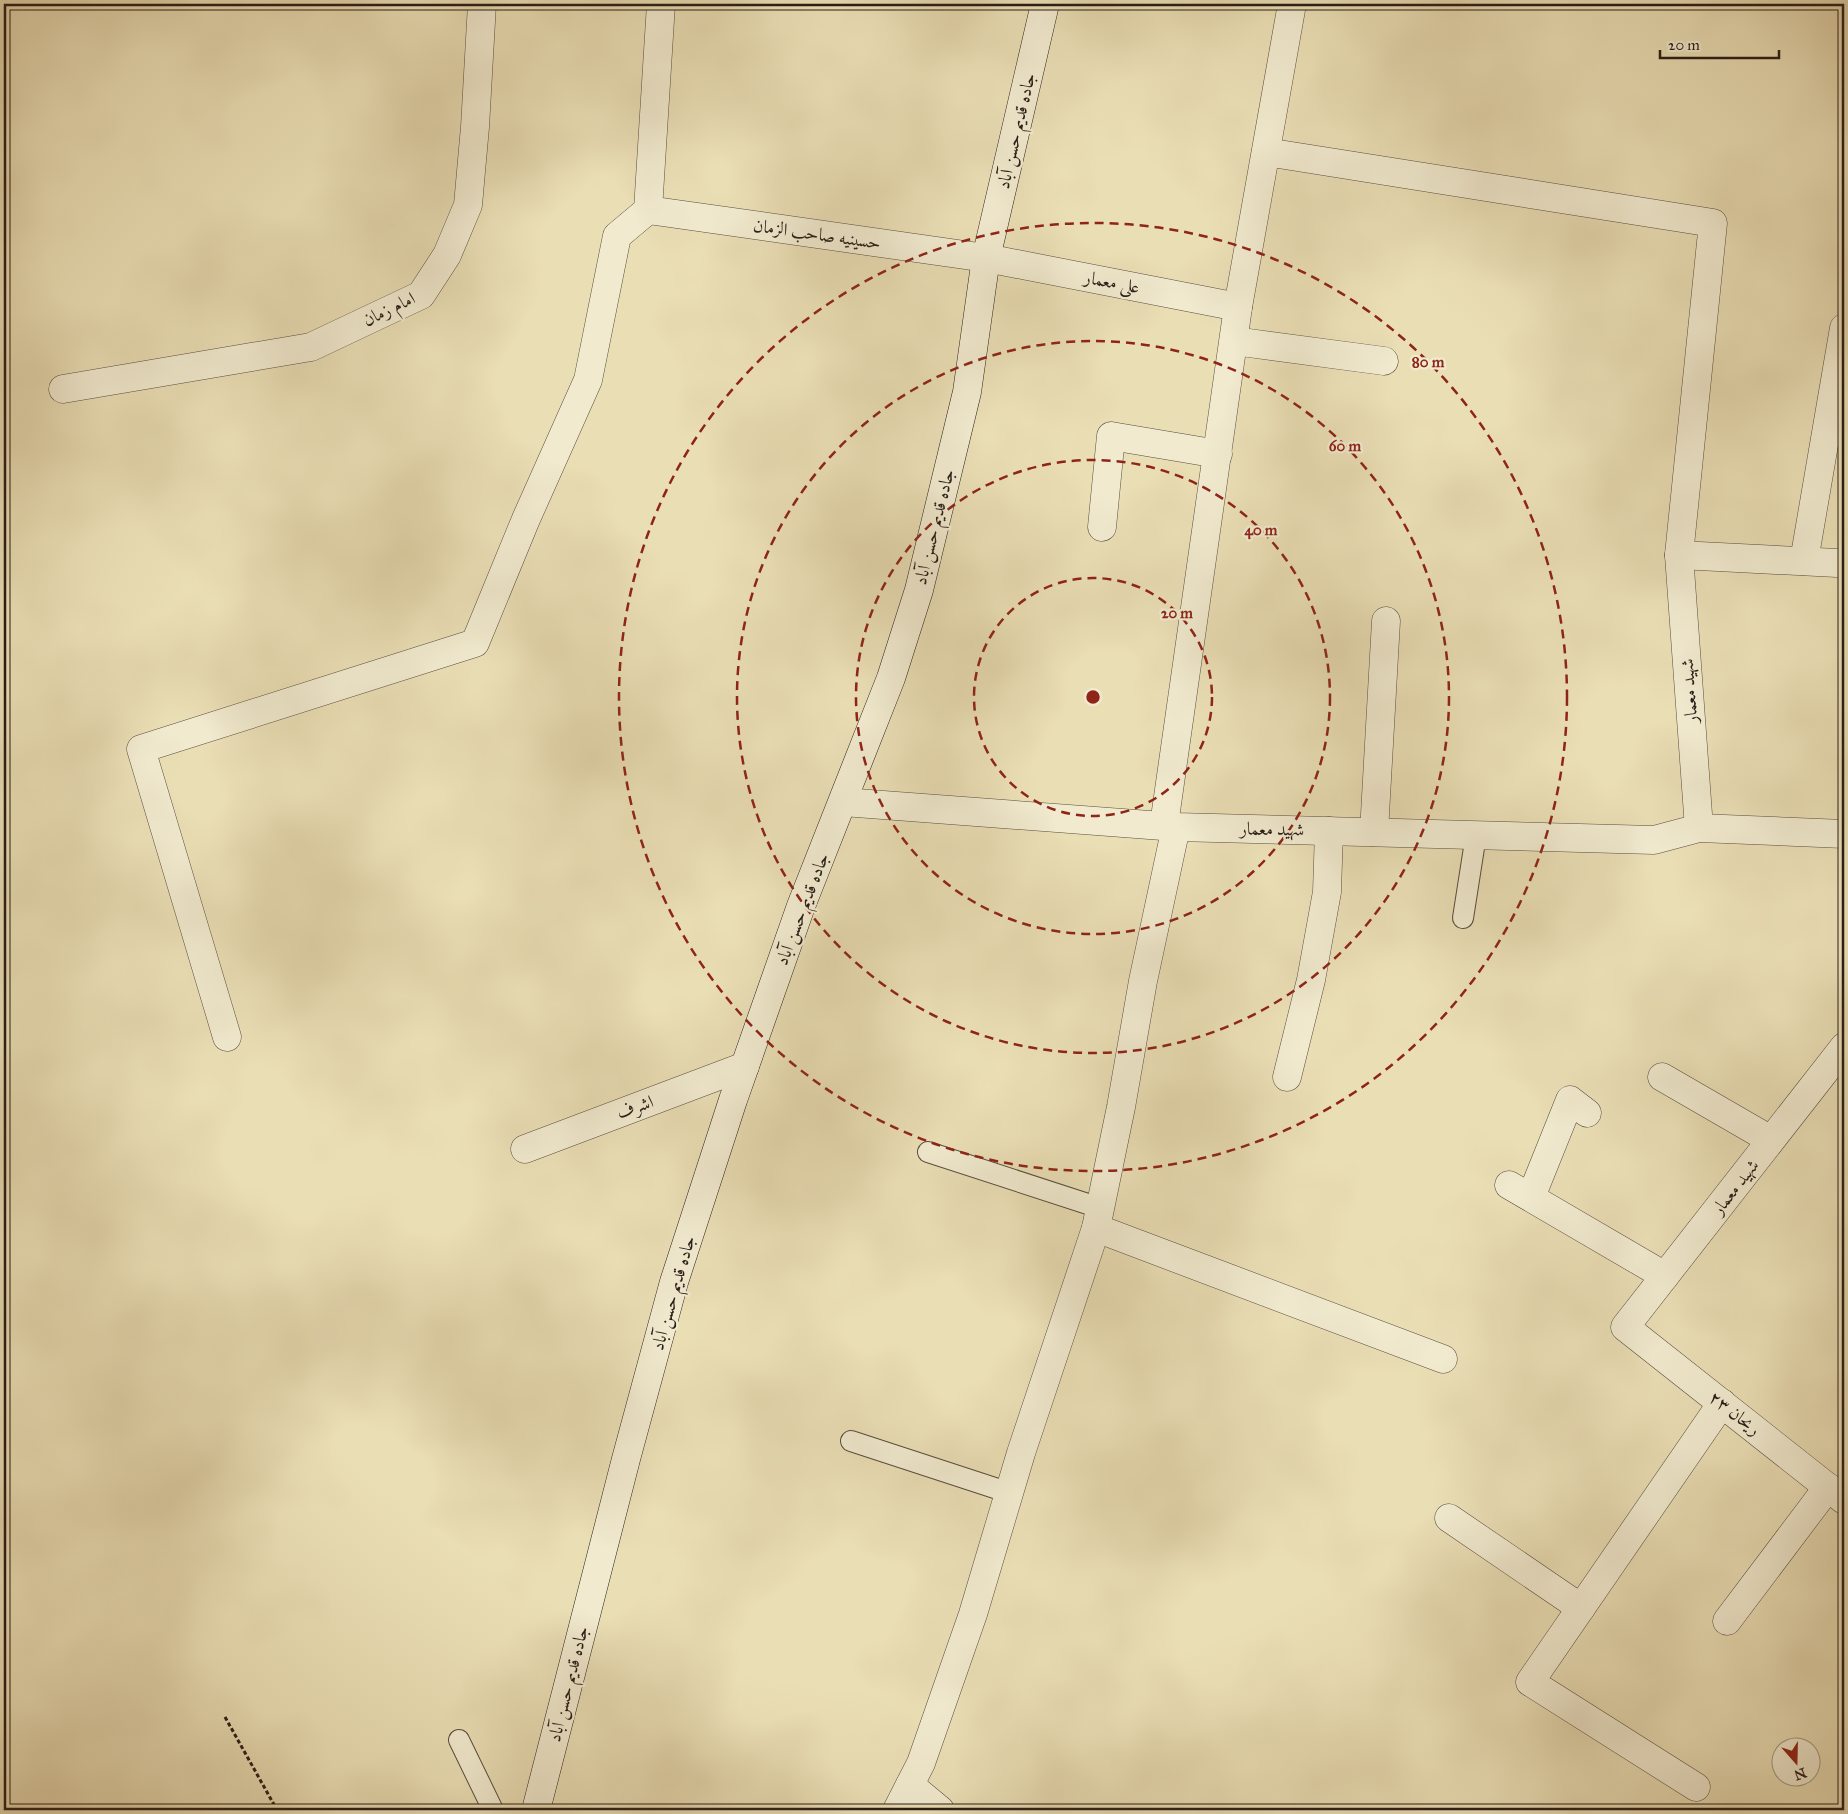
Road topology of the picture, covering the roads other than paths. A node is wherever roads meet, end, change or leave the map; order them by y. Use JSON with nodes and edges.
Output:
{"nodes":[{"id":1,"x":482,"y":4,"type":"edge"},
{"id":2,"x":661,"y":4,"type":"edge"},
{"id":3,"x":1045,"y":4,"type":"edge"},
{"id":4,"x":1292,"y":4,"type":"edge"},
{"id":5,"x":1266,"y":152,"type":"junction"},
{"id":6,"x":648,"y":210,"type":"junction"},
{"id":7,"x":986,"y":258,"type":"junction"},
{"id":8,"x":1238,"y":306,"type":"junction"},
{"id":9,"x":1844,"y":328,"type":"edge"},
{"id":10,"x":1234,"y":341,"type":"junction"},
{"id":11,"x":1384,"y":361,"type":"dead end"},
{"id":12,"x":63,"y":390,"type":"dead end"},
{"id":13,"x":1218,"y":454,"type":"junction"},
{"id":14,"x":1102,"y":527,"type":"dead end"},
{"id":15,"x":1680,"y":555,"type":"junction"},
{"id":16,"x":1804,"y":561,"type":"junction"},
{"id":17,"x":1837,"y":562,"type":"dead end"},
{"id":18,"x":1386,"y":621,"type":"dead end"},
{"id":19,"x":843,"y":802,"type":"junction"},
{"id":20,"x":1170,"y":826,"type":"junction"},
{"id":21,"x":1699,"y":828,"type":"junction"},
{"id":22,"x":1329,"y":831,"type":"junction"},
{"id":23,"x":1374,"y":832,"type":"junction"},
{"id":24,"x":1844,"y":834,"type":"edge"},
{"id":25,"x":1476,"y":835,"type":"junction"},
{"id":26,"x":1463,"y":918,"type":"dead end"},
{"id":27,"x":227,"y":1037,"type":"dead end"},
{"id":28,"x":1844,"y":1047,"type":"edge"},
{"id":29,"x":745,"y":1066,"type":"junction"},
{"id":30,"x":1287,"y":1077,"type":"dead end"},
{"id":31,"x":1662,"y":1077,"type":"dead end"},
{"id":32,"x":1587,"y":1112,"type":"dead end"},
{"id":33,"x":1772,"y":1140,"type":"junction"},
{"id":34,"x":524,"y":1148,"type":"dead end"},
{"id":35,"x":928,"y":1152,"type":"dead end"},
{"id":36,"x":1098,"y":1218,"type":"junction"},
{"id":37,"x":1665,"y":1276,"type":"junction"},
{"id":38,"x":1626,"y":1326,"type":"joint"},
{"id":39,"x":1443,"y":1359,"type":"dead end"},
{"id":40,"x":1722,"y":1403,"type":"junction"},
{"id":41,"x":851,"y":1441,"type":"dead end"},
{"id":42,"x":1010,"y":1493,"type":"junction"},
{"id":43,"x":1836,"y":1494,"type":"edge"},
{"id":44,"x":1449,"y":1518,"type":"dead end"},
{"id":45,"x":1582,"y":1608,"type":"junction"},
{"id":46,"x":1727,"y":1621,"type":"dead end"},
{"id":47,"x":459,"y":1740,"type":"dead end"},
{"id":48,"x":910,"y":1785,"type":"junction"},
{"id":49,"x":1696,"y":1787,"type":"dead end"},
{"id":50,"x":493,"y":1810,"type":"edge"},
{"id":51,"x":536,"y":1810,"type":"edge"},
{"id":52,"x":897,"y":1810,"type":"edge"},
{"id":53,"x":940,"y":1810,"type":"edge"}],
"edges":[{"from":1,"to":12,"type":"street","name":"امام زمان"},
{"from":2,"to":6,"type":"street"},
{"from":3,"to":7,"type":"street","name":"جاده قدیم حسن آباد"},
{"from":4,"to":5,"type":"street"},
{"from":5,"to":8,"type":"street"},
{"from":5,"to":15,"type":"street","name":"شهید معمار"},
{"from":6,"to":7,"type":"street","name":"حسینیه صاحب الزمان"},
{"from":6,"to":27,"type":"street"},
{"from":7,"to":8,"type":"street","name":"علی معمار"},
{"from":7,"to":19,"type":"street","name":"جاده قدیم حسن آباد"},
{"from":8,"to":10,"type":"street"},
{"from":9,"to":16,"type":"street"},
{"from":10,"to":11,"type":"street"},
{"from":10,"to":13,"type":"street"},
{"from":13,"to":14,"type":"street"},
{"from":13,"to":20,"type":"street"},
{"from":15,"to":16,"type":"street"},
{"from":15,"to":21,"type":"street","name":"شهید معمار"},
{"from":16,"to":17,"type":"street"},
{"from":18,"to":23,"type":"street"},
{"from":19,"to":20,"type":"street","name":"شهید معمار"},
{"from":19,"to":29,"type":"street","name":"جاده قدیم حسن آباد"},
{"from":20,"to":22,"type":"street","name":"شهید معمار"},
{"from":20,"to":36,"type":"street"},
{"from":21,"to":24,"type":"street","name":"شهید معمار"},
{"from":21,"to":25,"type":"street","name":"شهید معمار"},
{"from":22,"to":23,"type":"street","name":"شهید معمار"},
{"from":22,"to":30,"type":"street"},
{"from":23,"to":25,"type":"street","name":"شهید معمار"},
{"from":25,"to":26,"type":"lane"},
{"from":28,"to":33,"type":"street","name":"شهید معمار"},
{"from":29,"to":34,"type":"street","name":"اشرف"},
{"from":29,"to":51,"type":"street","name":"جاده قدیم حسن آباد"},
{"from":31,"to":33,"type":"street"},
{"from":32,"to":37,"type":"street"},
{"from":33,"to":37,"type":"street","name":"شهید معمار"},
{"from":35,"to":36,"type":"lane"},
{"from":36,"to":39,"type":"street"},
{"from":36,"to":42,"type":"street"},
{"from":37,"to":38,"type":"street","name":"شهید معمار"},
{"from":38,"to":40,"type":"street","name":"ریحان ۲۳"},
{"from":40,"to":43,"type":"street","name":"ریحان ۲۳"},
{"from":40,"to":45,"type":"street"},
{"from":41,"to":42,"type":"lane"},
{"from":42,"to":48,"type":"street"},
{"from":43,"to":46,"type":"street"},
{"from":44,"to":45,"type":"street"},
{"from":45,"to":49,"type":"street"},
{"from":47,"to":50,"type":"lane"},
{"from":48,"to":52,"type":"street"},
{"from":48,"to":53,"type":"street"}]}
